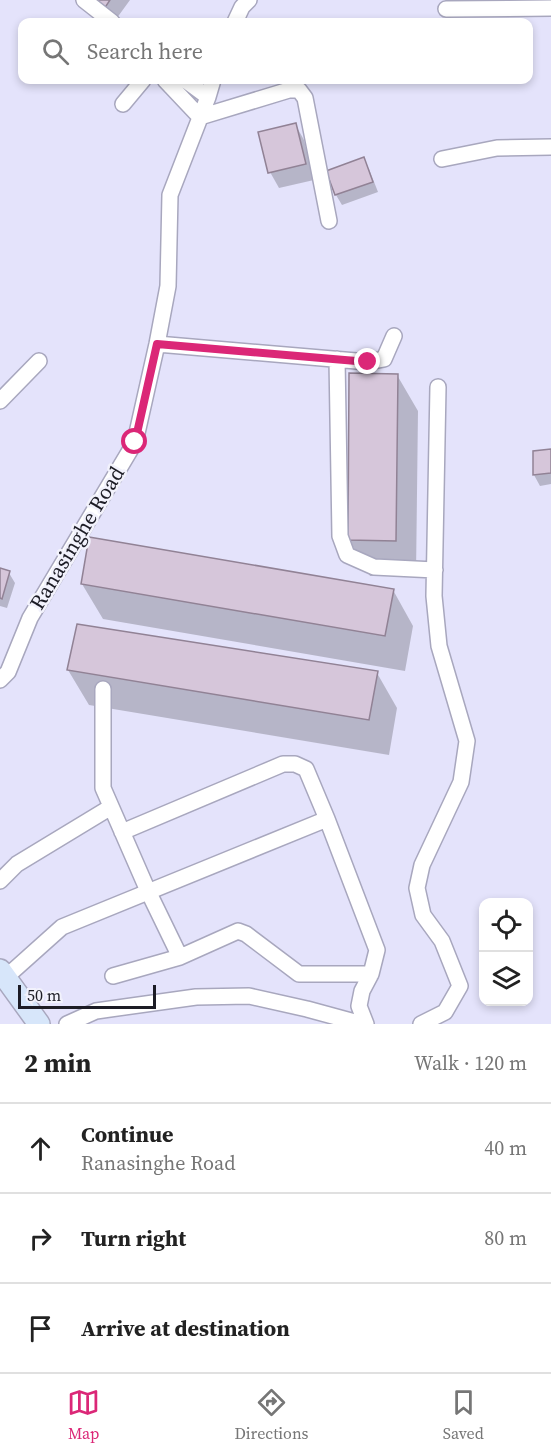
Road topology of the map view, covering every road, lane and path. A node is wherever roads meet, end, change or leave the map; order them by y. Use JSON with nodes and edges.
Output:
{"nodes":[{"id":1,"x":84,"y":0,"type":"edge"},
{"id":2,"x":249,"y":0,"type":"edge"},
{"id":3,"x":551,"y":8,"type":"edge"},
{"id":4,"x":446,"y":9,"type":"dead end"},
{"id":5,"x":107,"y":18,"type":"edge"},
{"id":6,"x":238,"y":18,"type":"edge"},
{"id":7,"x":140,"y":84,"type":"edge"},
{"id":8,"x":169,"y":84,"type":"edge"},
{"id":9,"x":190,"y":84,"type":"edge"},
{"id":10,"x":212,"y":84,"type":"edge"},
{"id":11,"x":208,"y":97,"type":"junction"},
{"id":12,"x":123,"y":104,"type":"dead end"},
{"id":13,"x":200,"y":117,"type":"junction"},
{"id":14,"x":551,"y":147,"type":"edge"},
{"id":15,"x":442,"y":159,"type":"dead end"},
{"id":16,"x":329,"y":220,"type":"dead end"},
{"id":17,"x":394,"y":336,"type":"dead end"},
{"id":18,"x":157,"y":344,"type":"junction"},
{"id":19,"x":338,"y":359,"type":"junction"},
{"id":20,"x":39,"y":361,"type":"dead end"},
{"id":21,"x":438,"y":387,"type":"dead end"},
{"id":22,"x":0,"y":401,"type":"edge"},
{"id":23,"x":435,"y":570,"type":"junction"},
{"id":24,"x":0,"y":680,"type":"edge"},
{"id":25,"x":103,"y":689,"type":"dead end"},
{"id":26,"x":111,"y":807,"type":"junction"},
{"id":27,"x":327,"y":819,"type":"junction"},
{"id":28,"x":122,"y":832,"type":"junction"},
{"id":29,"x":0,"y":880,"type":"edge"},
{"id":30,"x":148,"y":891,"type":"junction"},
{"id":31,"x":180,"y":957,"type":"junction"},
{"id":32,"x":3,"y":974,"type":"edge"},
{"id":33,"x":371,"y":974,"type":"junction"},
{"id":34,"x":113,"y":976,"type":"dead end"},
{"id":35,"x":39,"y":1024,"type":"edge"},
{"id":36,"x":67,"y":1024,"type":"edge"},
{"id":37,"x":364,"y":1024,"type":"edge"},
{"id":38,"x":421,"y":1024,"type":"edge"}],
"edges":[{"from":1,"to":5,"type":"street"},
{"from":2,"to":6,"type":"street"},
{"from":3,"to":4,"type":"street"},
{"from":7,"to":12,"type":"street"},
{"from":8,"to":13,"type":"street"},
{"from":9,"to":11,"type":"street"},
{"from":10,"to":11,"type":"street","name":"Ranasinghe Road"},
{"from":11,"to":13,"type":"street","name":"Ranasinghe Road"},
{"from":13,"to":16,"type":"street"},
{"from":13,"to":18,"type":"street","name":"Ranasinghe Road"},
{"from":14,"to":15,"type":"street"},
{"from":17,"to":19,"type":"street"},
{"from":18,"to":19,"type":"street"},
{"from":18,"to":24,"type":"street","name":"Ranasinghe Road"},
{"from":19,"to":23,"type":"street"},
{"from":20,"to":22,"type":"street"},
{"from":21,"to":23,"type":"street"},
{"from":23,"to":38,"type":"street"},
{"from":25,"to":26,"type":"street"},
{"from":26,"to":28,"type":"street"},
{"from":26,"to":29,"type":"street"},
{"from":27,"to":28,"type":"street"},
{"from":27,"to":30,"type":"street"},
{"from":27,"to":33,"type":"street"},
{"from":28,"to":30,"type":"street"},
{"from":30,"to":31,"type":"street"},
{"from":30,"to":32,"type":"street"},
{"from":31,"to":33,"type":"street"},
{"from":31,"to":34,"type":"street"},
{"from":32,"to":35,"type":"street"},
{"from":33,"to":37,"type":"street"},
{"from":36,"to":37,"type":"street"}]}
